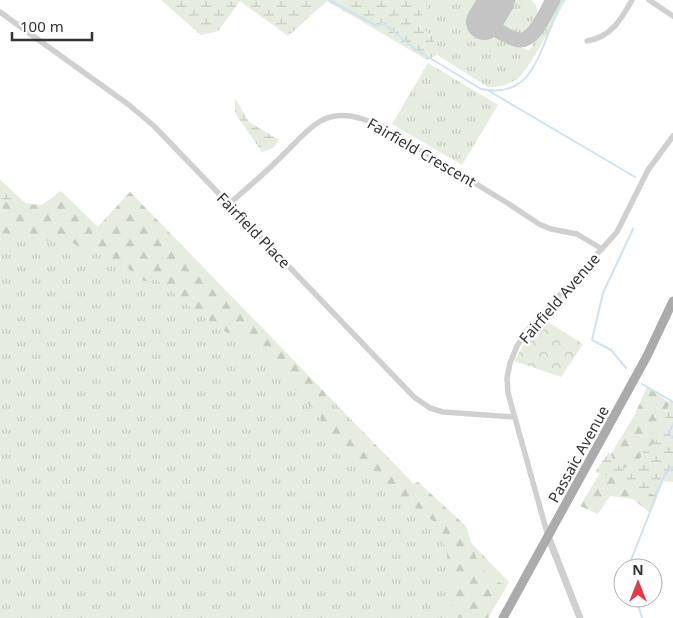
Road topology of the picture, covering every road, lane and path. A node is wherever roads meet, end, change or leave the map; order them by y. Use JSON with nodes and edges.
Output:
{"nodes":[{"id":1,"x":632,"y":0,"type":"edge"},
{"id":2,"x":649,"y":0,"type":"edge"},
{"id":3,"x":0,"y":12,"type":"edge"},
{"id":4,"x":673,"y":16,"type":"edge"},
{"id":5,"x":587,"y":40,"type":"dead end"},
{"id":6,"x":673,"y":136,"type":"edge"},
{"id":7,"x":229,"y":204,"type":"junction"},
{"id":8,"x":602,"y":249,"type":"junction"},
{"id":9,"x":673,"y":301,"type":"edge"},
{"id":10,"x":516,"y":418,"type":"junction"},
{"id":11,"x":548,"y":536,"type":"junction"},
{"id":12,"x":502,"y":618,"type":"edge"},
{"id":13,"x":580,"y":618,"type":"edge"}],
"edges":[{"from":1,"to":5,"type":"street"},
{"from":2,"to":4,"type":"street"},
{"from":3,"to":7,"type":"street","name":"Fairfield Place"},
{"from":6,"to":8,"type":"street","name":"Fairfield Avenue"},
{"from":7,"to":8,"type":"street","name":"Fairfield Crescent"},
{"from":7,"to":10,"type":"street","name":"Fairfield Place"},
{"from":8,"to":10,"type":"street","name":"Fairfield Avenue"},
{"from":9,"to":11,"type":"main road","name":"Passaic Avenue"},
{"from":10,"to":11,"type":"street","name":"Fairfield Avenue"},
{"from":11,"to":12,"type":"main road","name":"Passaic Avenue"},
{"from":11,"to":13,"type":"street","name":"Fairfield Avenue"}]}
